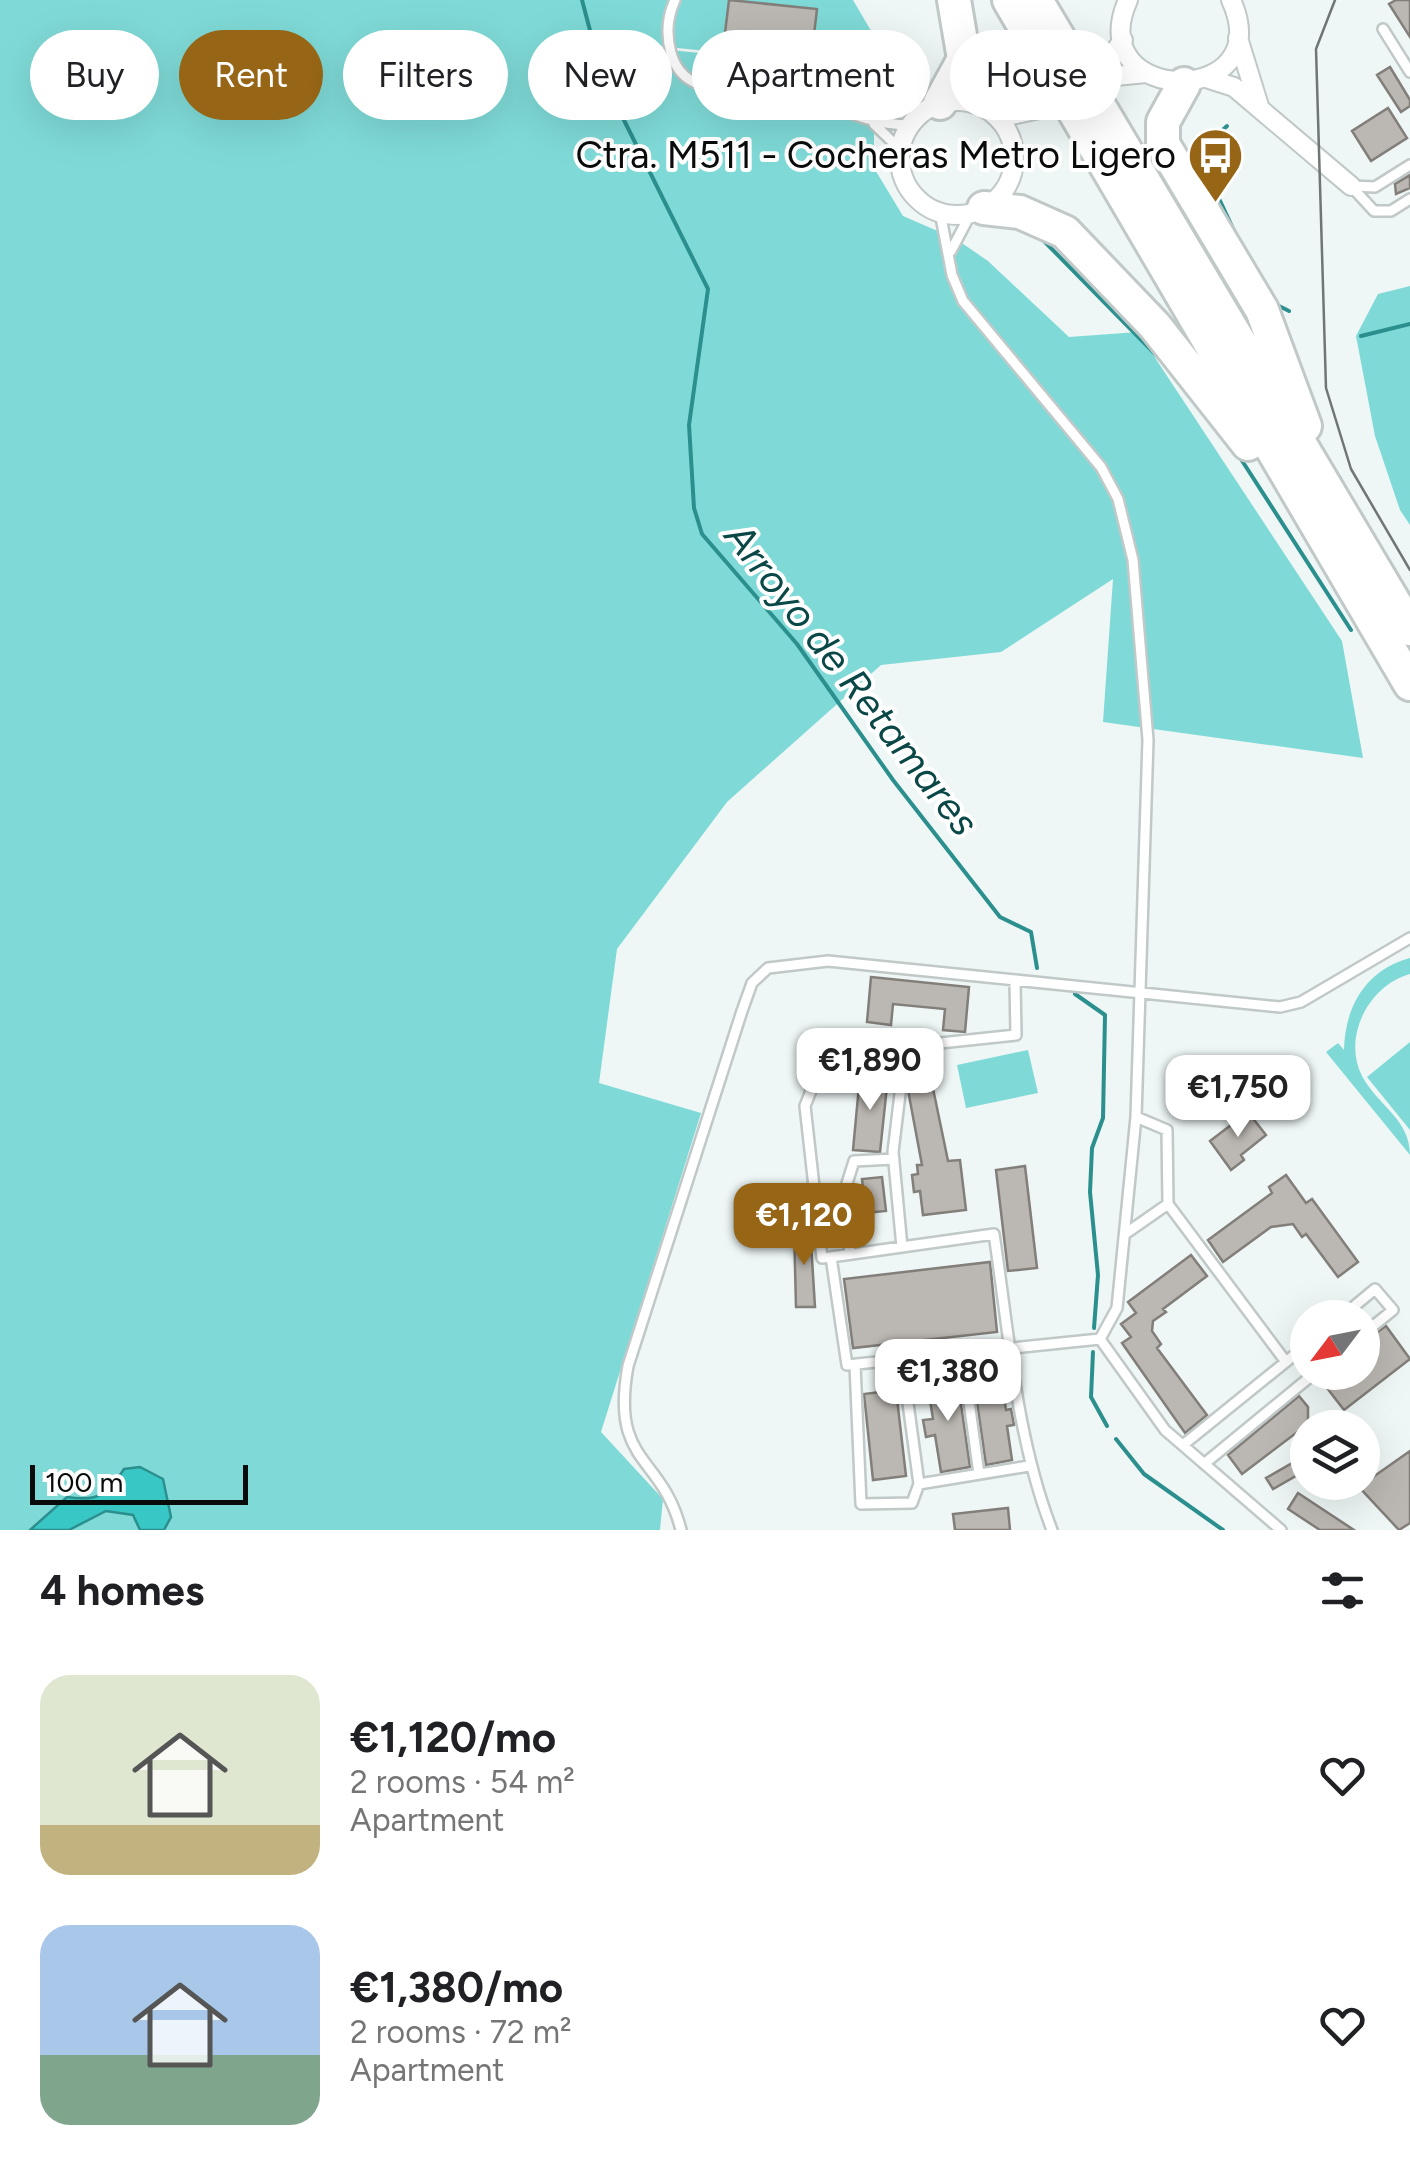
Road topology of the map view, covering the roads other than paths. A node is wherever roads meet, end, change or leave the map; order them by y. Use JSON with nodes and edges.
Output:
{"nodes":[{"id":1,"x":675,"y":0,"type":"edge"},
{"id":2,"x":954,"y":0,"type":"edge"},
{"id":3,"x":1009,"y":0,"type":"edge"},
{"id":4,"x":1036,"y":0,"type":"edge"},
{"id":5,"x":1128,"y":0,"type":"edge"},
{"id":6,"x":1236,"y":3,"type":"edge"},
{"id":7,"x":1383,"y":29,"type":"dead end"},
{"id":8,"x":1238,"y":38,"type":"junction"},
{"id":9,"x":1123,"y":40,"type":"joint"},
{"id":10,"x":1410,"y":72,"type":"edge"},
{"id":11,"x":1146,"y":73,"type":"junction"},
{"id":12,"x":1122,"y":75,"type":"edge"},
{"id":13,"x":1195,"y":81,"type":"junction"},
{"id":14,"x":940,"y":103,"type":"junction"},
{"id":15,"x":950,"y":103,"type":"edge"},
{"id":16,"x":1259,"y":107,"type":"junction"},
{"id":17,"x":999,"y":120,"type":"edge"},
{"id":18,"x":1033,"y":120,"type":"edge"},
{"id":19,"x":874,"y":124,"type":"junction"},
{"id":20,"x":910,"y":125,"type":"junction"},
{"id":21,"x":1012,"y":142,"type":"junction"},
{"id":22,"x":900,"y":150,"type":"junction"},
{"id":23,"x":1410,"y":165,"type":"edge"},
{"id":24,"x":1352,"y":186,"type":"junction"},
{"id":25,"x":1410,"y":199,"type":"edge"},
{"id":26,"x":977,"y":210,"type":"junction"},
{"id":27,"x":940,"y":212,"type":"junction"},
{"id":28,"x":951,"y":250,"type":"junction"},
{"id":29,"x":1344,"y":517,"type":"junction"},
{"id":30,"x":1376,"y":629,"type":"junction"},
{"id":31,"x":1410,"y":629,"type":"edge"},
{"id":32,"x":1410,"y":684,"type":"edge"},
{"id":33,"x":1410,"y":938,"type":"edge"},
{"id":34,"x":1016,"y":982,"type":"junction"},
{"id":35,"x":1141,"y":996,"type":"junction"},
{"id":36,"x":893,"y":1048,"type":"junction"},
{"id":37,"x":1136,"y":1117,"type":"junction"},
{"id":38,"x":894,"y":1158,"type":"junction"},
{"id":39,"x":1168,"y":1204,"type":"junction"},
{"id":40,"x":846,"y":1210,"type":"junction"},
{"id":41,"x":817,"y":1213,"type":"junction"},
{"id":42,"x":1125,"y":1234,"type":"junction"},
{"id":43,"x":902,"y":1247,"type":"junction"},
{"id":44,"x":850,"y":1254,"type":"junction"},
{"id":45,"x":831,"y":1257,"type":"junction"},
{"id":46,"x":1362,"y":1300,"type":"edge"},
{"id":47,"x":1380,"y":1320,"type":"edge"},
{"id":48,"x":1100,"y":1339,"type":"junction"},
{"id":49,"x":1011,"y":1345,"type":"junction"},
{"id":50,"x":962,"y":1351,"type":"junction"},
{"id":51,"x":902,"y":1359,"type":"junction"},
{"id":52,"x":1290,"y":1359,"type":"edge"},
{"id":53,"x":1286,"y":1362,"type":"junction"},
{"id":54,"x":855,"y":1364,"type":"junction"},
{"id":55,"x":1294,"y":1390,"type":"edge"},
{"id":56,"x":1183,"y":1445,"type":"junction"},
{"id":57,"x":1204,"y":1464,"type":"junction"},
{"id":58,"x":1029,"y":1466,"type":"junction"},
{"id":59,"x":979,"y":1474,"type":"junction"},
{"id":60,"x":919,"y":1484,"type":"junction"},
{"id":61,"x":681,"y":1530,"type":"edge"},
{"id":62,"x":1052,"y":1530,"type":"edge"},
{"id":63,"x":1281,"y":1530,"type":"edge"}],
"edges":[{"from":1,"to":19,"type":"lane"},
{"from":2,"to":14,"type":"highway"},
{"from":3,"to":30,"type":"highway"},
{"from":4,"to":29,"type":"highway"},
{"from":5,"to":9,"type":"street"},
{"from":6,"to":8,"type":"street"},
{"from":7,"to":10,"type":"lane"},
{"from":8,"to":13,"type":"street"},
{"from":8,"to":16,"type":"street"},
{"from":9,"to":11,"type":"street"},
{"from":11,"to":12,"type":"street"},
{"from":11,"to":13,"type":"street"},
{"from":13,"to":16,"type":"street"},
{"from":13,"to":29,"type":"highway"},
{"from":14,"to":15,"type":"street"},
{"from":14,"to":20,"type":"street"},
{"from":16,"to":24,"type":"street"},
{"from":17,"to":21,"type":"street"},
{"from":18,"to":21,"type":"street"},
{"from":19,"to":20,"type":"lane"},
{"from":19,"to":22,"type":"lane"},
{"from":20,"to":22,"type":"street"},
{"from":21,"to":26,"type":"street"},
{"from":22,"to":27,"type":"street"},
{"from":23,"to":24,"type":"lane"},
{"from":24,"to":25,"type":"lane"},
{"from":26,"to":27,"type":"street"},
{"from":26,"to":28,"type":"lane"},
{"from":26,"to":30,"type":"highway"},
{"from":27,"to":28,"type":"lane"},
{"from":28,"to":35,"type":"lane"},
{"from":29,"to":31,"type":"highway"},
{"from":30,"to":32,"type":"highway"},
{"from":33,"to":35,"type":"lane"},
{"from":34,"to":35,"type":"lane"},
{"from":34,"to":36,"type":"lane"},
{"from":34,"to":61,"type":"lane"},
{"from":35,"to":37,"type":"lane"},
{"from":36,"to":38,"type":"lane"},
{"from":36,"to":41,"type":"lane"},
{"from":37,"to":39,"type":"lane"},
{"from":37,"to":42,"type":"lane"},
{"from":38,"to":40,"type":"lane"},
{"from":38,"to":43,"type":"lane"},
{"from":39,"to":42,"type":"lane"},
{"from":39,"to":53,"type":"lane"},
{"from":40,"to":41,"type":"lane"},
{"from":40,"to":44,"type":"lane"},
{"from":41,"to":45,"type":"lane"},
{"from":42,"to":48,"type":"lane"},
{"from":43,"to":44,"type":"lane"},
{"from":43,"to":49,"type":"lane"},
{"from":44,"to":45,"type":"lane"},
{"from":45,"to":54,"type":"lane"},
{"from":46,"to":47,"type":"lane"},
{"from":48,"to":49,"type":"lane"},
{"from":48,"to":56,"type":"lane"},
{"from":49,"to":50,"type":"lane"},
{"from":49,"to":58,"type":"lane"},
{"from":50,"to":51,"type":"lane"},
{"from":50,"to":59,"type":"lane"},
{"from":51,"to":54,"type":"lane"},
{"from":51,"to":60,"type":"lane"},
{"from":52,"to":53,"type":"lane"},
{"from":53,"to":56,"type":"lane"},
{"from":54,"to":60,"type":"lane"},
{"from":55,"to":57,"type":"lane"},
{"from":56,"to":57,"type":"lane"},
{"from":57,"to":63,"type":"lane"},
{"from":58,"to":59,"type":"lane"},
{"from":58,"to":62,"type":"lane"},
{"from":59,"to":60,"type":"lane"}]}
